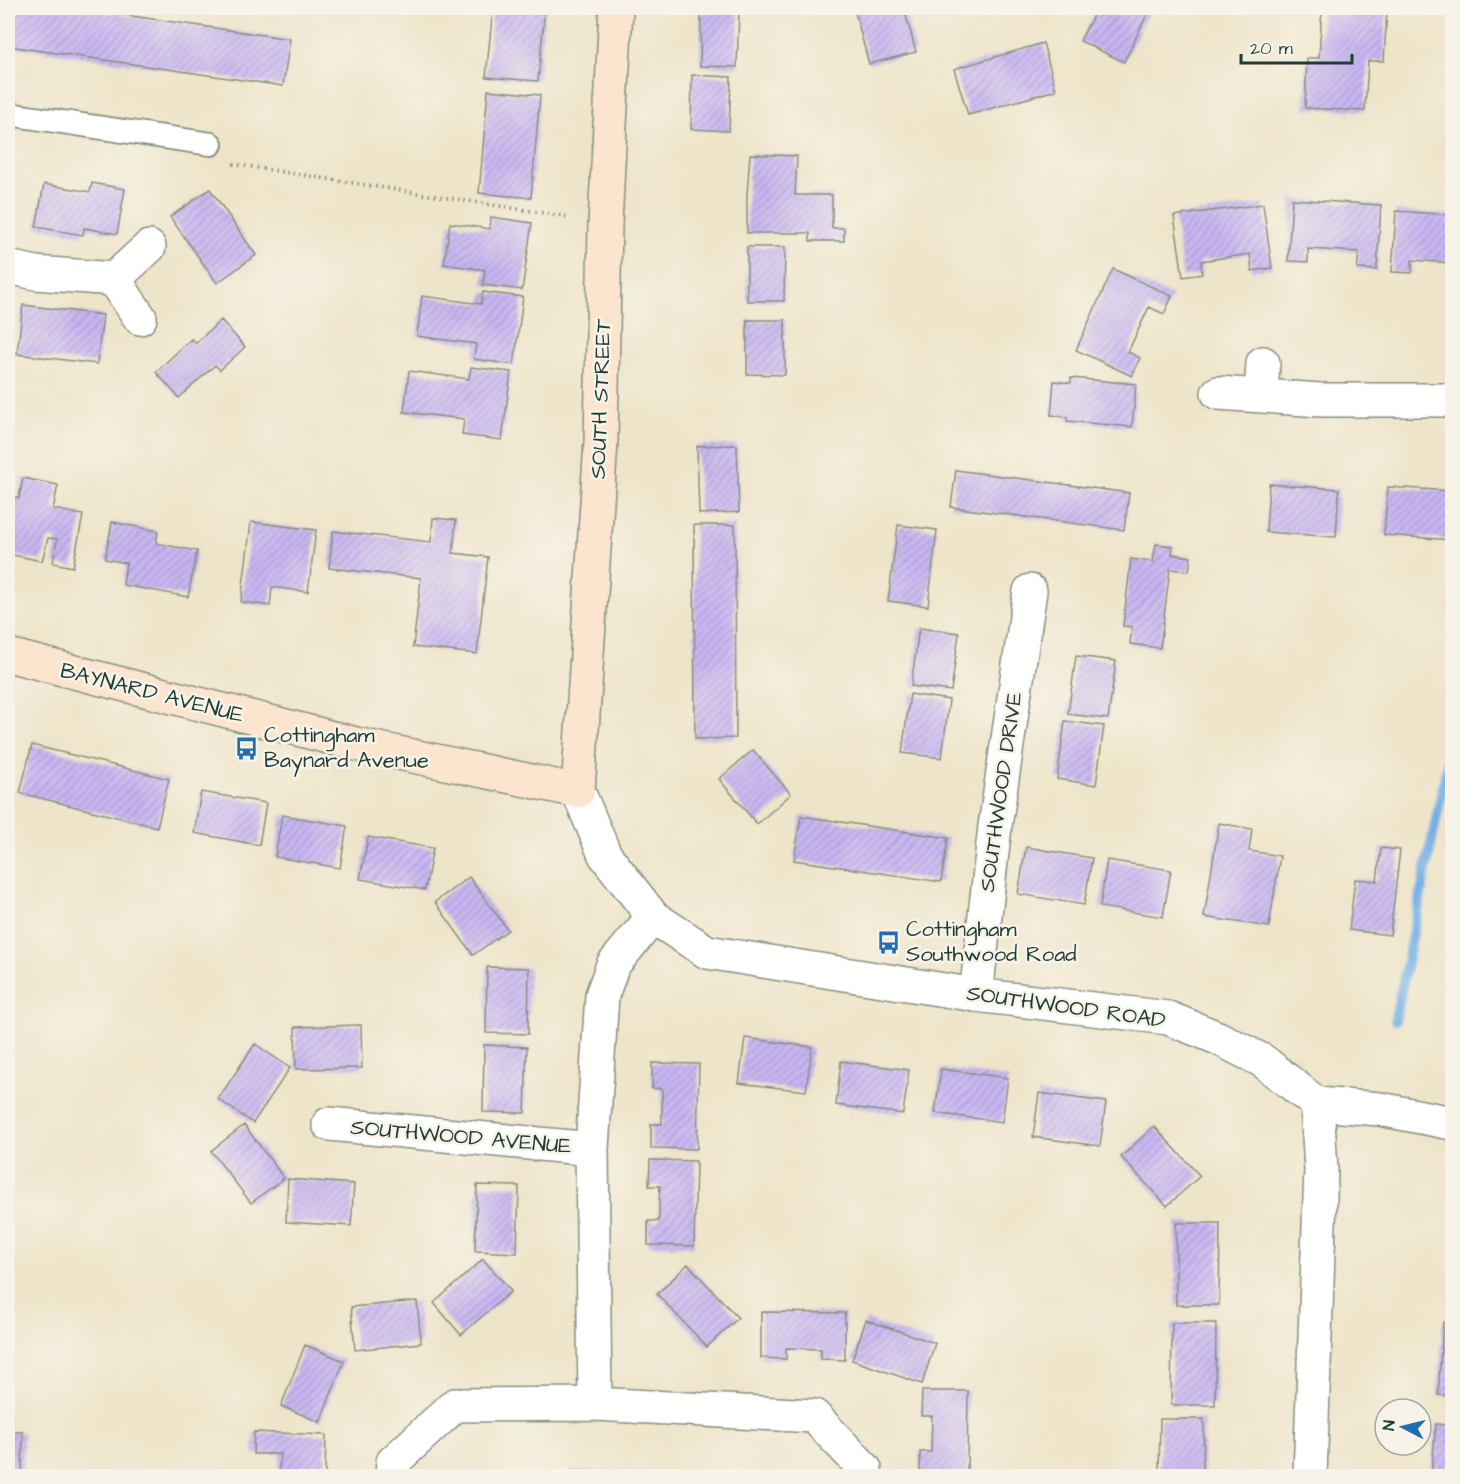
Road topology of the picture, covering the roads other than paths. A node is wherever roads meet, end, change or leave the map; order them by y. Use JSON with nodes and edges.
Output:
{"nodes":[{"id":1,"x":616,"y":8,"type":"edge"},
{"id":2,"x":8,"y":114,"type":"edge"},
{"id":3,"x":212,"y":144,"type":"dead end"},
{"id":4,"x":149,"y":247,"type":"dead end"},
{"id":5,"x":8,"y":267,"type":"edge"},
{"id":6,"x":114,"y":279,"type":"junction"},
{"id":7,"x":140,"y":318,"type":"dead end"},
{"id":8,"x":1263,"y":363,"type":"dead end"},
{"id":9,"x":1218,"y":393,"type":"dead end"},
{"id":10,"x":1261,"y":396,"type":"junction"},
{"id":11,"x":1452,"y":400,"type":"edge"},
{"id":12,"x":1030,"y":591,"type":"dead end"},
{"id":13,"x":8,"y":655,"type":"edge"},
{"id":14,"x":578,"y":791,"type":"junction"},
{"id":15,"x":653,"y":917,"type":"junction"},
{"id":16,"x":976,"y":994,"type":"junction"},
{"id":17,"x":1317,"y":1104,"type":"junction"},
{"id":18,"x":1452,"y":1123,"type":"edge"},
{"id":19,"x":329,"y":1124,"type":"dead end"},
{"id":20,"x":592,"y":1149,"type":"junction"},
{"id":21,"x":595,"y":1404,"type":"junction"},
{"id":22,"x":392,"y":1476,"type":"edge"},
{"id":23,"x":865,"y":1476,"type":"edge"},
{"id":24,"x":1310,"y":1476,"type":"edge"}],
"edges":[{"from":1,"to":14,"type":"main road","name":"SOUTH STREET"},
{"from":2,"to":3,"type":"lane"},
{"from":4,"to":6,"type":"street"},
{"from":5,"to":6,"type":"street"},
{"from":6,"to":7,"type":"street"},
{"from":8,"to":10,"type":"street"},
{"from":9,"to":10,"type":"street"},
{"from":10,"to":11,"type":"street"},
{"from":12,"to":16,"type":"street","name":"SOUTHWOOD DRIVE"},
{"from":13,"to":14,"type":"main road","name":"BAYNARD AVENUE"},
{"from":14,"to":15,"type":"street","name":"SOUTHWOOD ROAD"},
{"from":15,"to":16,"type":"street","name":"SOUTHWOOD ROAD"},
{"from":15,"to":20,"type":"street","name":"SOUTHWOOD AVENUE"},
{"from":16,"to":17,"type":"street","name":"SOUTHWOOD ROAD"},
{"from":17,"to":18,"type":"street"},
{"from":17,"to":24,"type":"street"},
{"from":19,"to":20,"type":"street","name":"SOUTHWOOD AVENUE"},
{"from":20,"to":21,"type":"street","name":"SOUTHWOOD AVENUE"},
{"from":21,"to":22,"type":"street"},
{"from":21,"to":23,"type":"street"}]}
